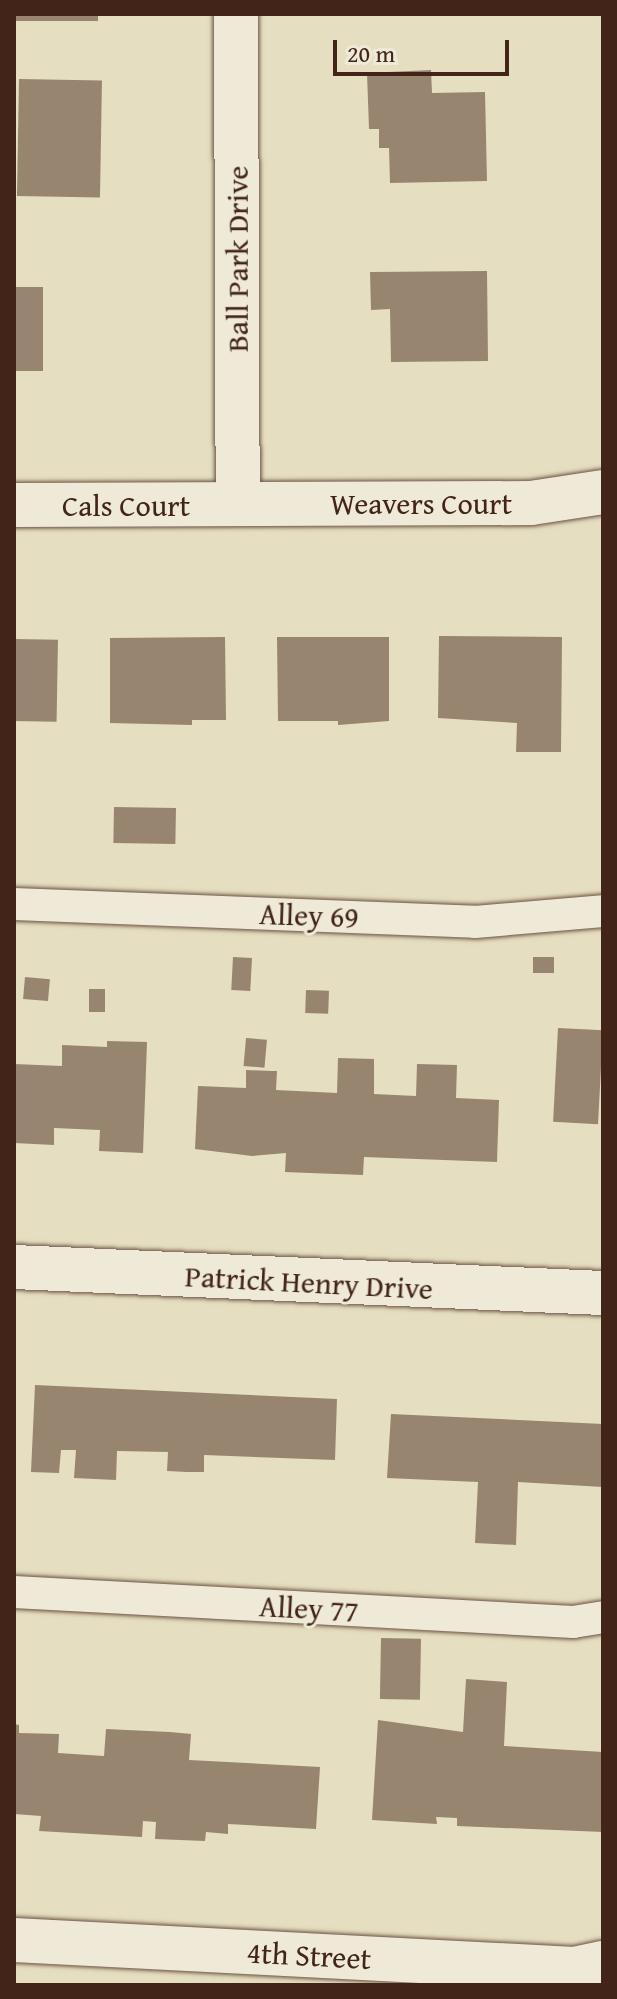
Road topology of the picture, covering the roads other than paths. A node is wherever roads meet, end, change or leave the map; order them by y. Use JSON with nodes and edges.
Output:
{"nodes":[{"id":1,"x":236,"y":14,"type":"edge"},
{"id":2,"x":603,"y":492,"type":"edge"},
{"id":3,"x":238,"y":504,"type":"junction"},
{"id":4,"x":14,"y":505,"type":"edge"},
{"id":5,"x":14,"y":904,"type":"edge"},
{"id":6,"x":603,"y":911,"type":"edge"},
{"id":7,"x":14,"y":1267,"type":"edge"},
{"id":8,"x":603,"y":1293,"type":"edge"},
{"id":9,"x":14,"y":1592,"type":"edge"},
{"id":10,"x":603,"y":1617,"type":"edge"},
{"id":11,"x":14,"y":1940,"type":"edge"},
{"id":12,"x":603,"y":1963,"type":"edge"}],
"edges":[{"from":1,"to":3,"type":"street","name":"Ball Park Drive"},
{"from":2,"to":3,"type":"street","name":"Weavers Court"},
{"from":3,"to":4,"type":"street","name":"Cals Court"},
{"from":5,"to":6,"type":"lane","name":"Alley 69"},
{"from":7,"to":8,"type":"street","name":"Patrick Henry Drive"},
{"from":9,"to":10,"type":"lane","name":"Alley 77"},
{"from":11,"to":12,"type":"street","name":"4th Street"}]}
